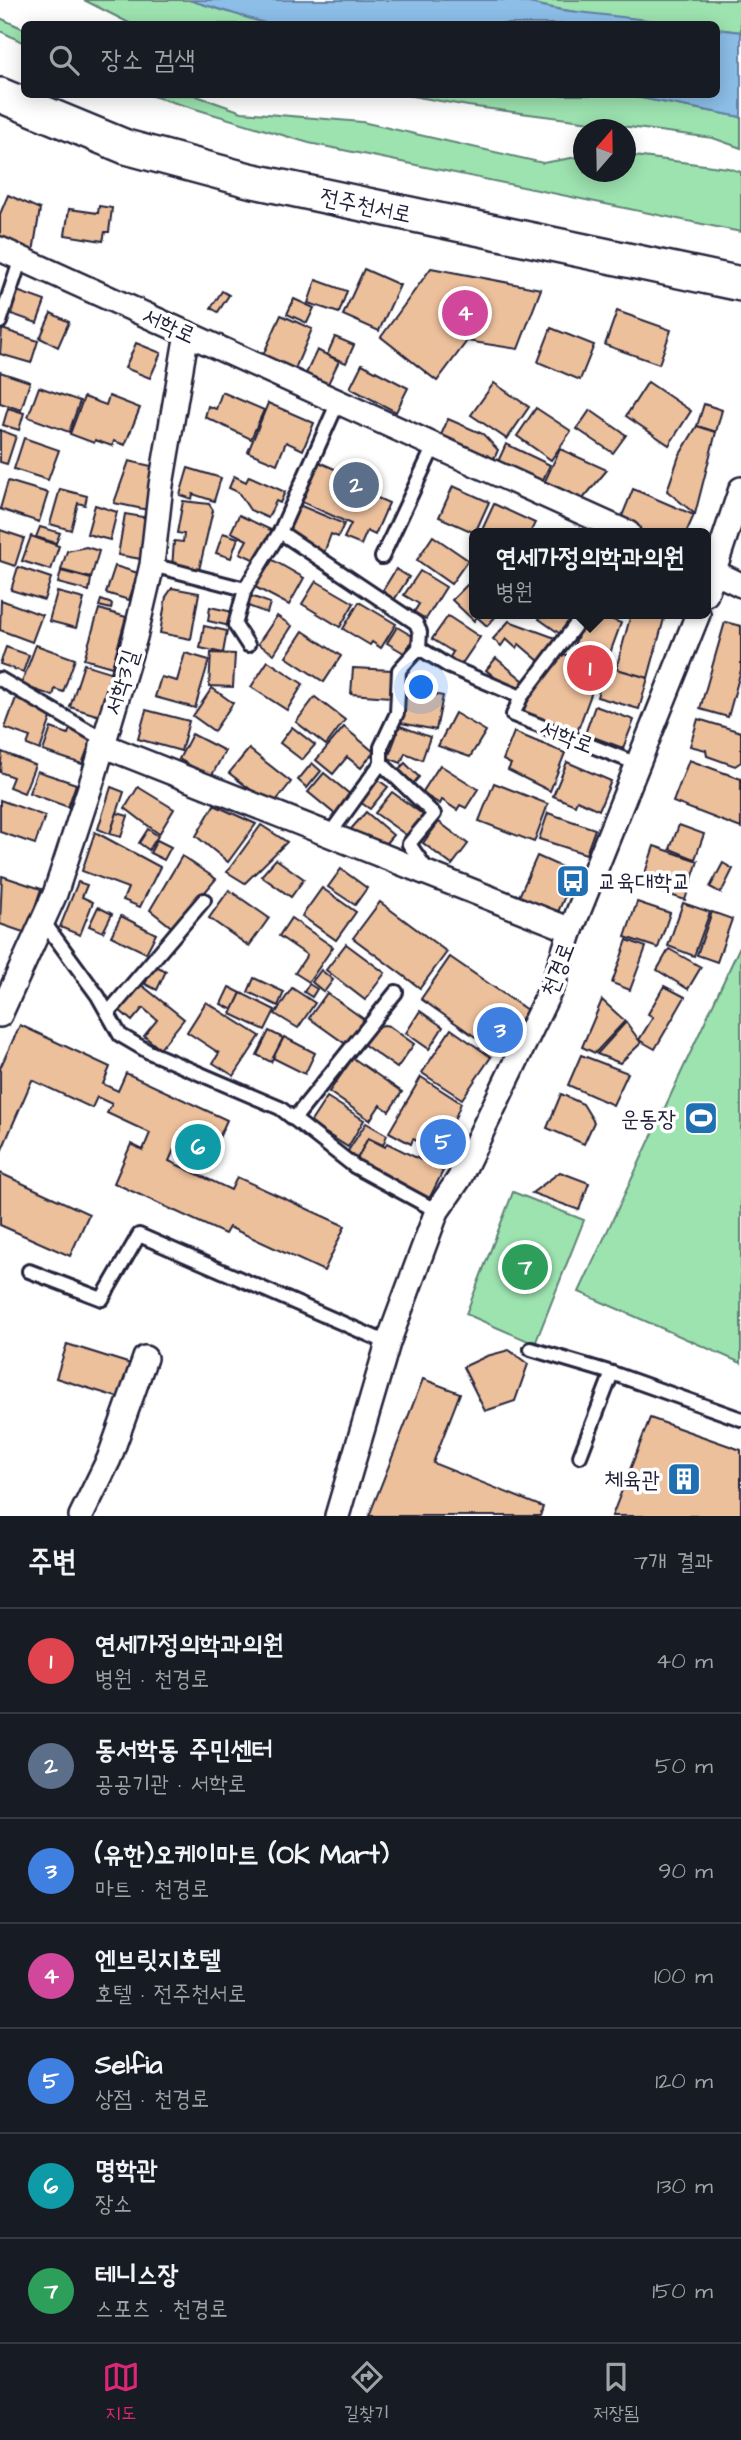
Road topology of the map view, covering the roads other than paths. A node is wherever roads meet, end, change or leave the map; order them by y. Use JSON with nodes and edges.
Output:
{"nodes":[{"id":1,"x":0,"y":95,"type":"edge"},
{"id":2,"x":10,"y":253,"type":"edge"},
{"id":3,"x":741,"y":284,"type":"edge"},
{"id":4,"x":0,"y":322,"type":"edge"},
{"id":5,"x":187,"y":333,"type":"junction"},
{"id":6,"x":338,"y":402,"type":"junction"},
{"id":7,"x":434,"y":446,"type":"junction"},
{"id":8,"x":741,"y":489,"type":"edge"},
{"id":9,"x":613,"y":528,"type":"edge"},
{"id":10,"x":280,"y":532,"type":"junction"},
{"id":11,"x":382,"y":557,"type":"dead end"},
{"id":12,"x":152,"y":565,"type":"junction"},
{"id":13,"x":711,"y":567,"type":"edge"},
{"id":14,"x":711,"y":570,"type":"edge"},
{"id":15,"x":741,"y":585,"type":"edge"},
{"id":16,"x":245,"y":589,"type":"junction"},
{"id":17,"x":580,"y":619,"type":"edge"},
{"id":18,"x":696,"y":619,"type":"edge"},
{"id":19,"x":248,"y":645,"type":"dead end"},
{"id":20,"x":419,"y":648,"type":"junction"},
{"id":21,"x":0,"y":679,"type":"edge"},
{"id":22,"x":521,"y":697,"type":"junction"},
{"id":23,"x":103,"y":743,"type":"junction"},
{"id":24,"x":381,"y":763,"type":"junction"},
{"id":25,"x":640,"y":765,"type":"junction"},
{"id":26,"x":329,"y":835,"type":"junction"},
{"id":27,"x":430,"y":874,"type":"junction"},
{"id":28,"x":204,"y":900,"type":"dead end"},
{"id":29,"x":43,"y":921,"type":"junction"},
{"id":30,"x":571,"y":930,"type":"junction"},
{"id":31,"x":396,"y":992,"type":"dead end"},
{"id":32,"x":108,"y":1013,"type":"junction"},
{"id":33,"x":0,"y":1014,"type":"edge"},
{"id":34,"x":294,"y":1119,"type":"junction"},
{"id":35,"x":437,"y":1210,"type":"junction"},
{"id":36,"x":29,"y":1271,"type":"dead end"},
{"id":37,"x":388,"y":1343,"type":"junction"},
{"id":38,"x":531,"y":1349,"type":"dead end"},
{"id":39,"x":145,"y":1358,"type":"dead end"},
{"id":40,"x":612,"y":1373,"type":"junction"},
{"id":41,"x":741,"y":1419,"type":"edge"},
{"id":42,"x":580,"y":1455,"type":"dead end"},
{"id":43,"x":80,"y":1516,"type":"edge"},
{"id":44,"x":337,"y":1516,"type":"edge"}],
"edges":[{"from":1,"to":3,"type":"street","name":"전주천서로"},
{"from":2,"to":4,"type":"lane"},
{"from":2,"to":5,"type":"street","name":"서학로"},
{"from":5,"to":6,"type":"street","name":"서학로"},
{"from":5,"to":12,"type":"street","name":"서학3길"},
{"from":6,"to":7,"type":"street","name":"서학로"},
{"from":6,"to":10,"type":"lane"},
{"from":7,"to":9,"type":"street","name":"서학로"},
{"from":7,"to":11,"type":"lane"},
{"from":8,"to":13,"type":"street"},
{"from":10,"to":16,"type":"lane"},
{"from":10,"to":20,"type":"lane"},
{"from":12,"to":16,"type":"lane"},
{"from":12,"to":23,"type":"street","name":"서학3길"},
{"from":14,"to":15,"type":"street"},
{"from":16,"to":19,"type":"lane"},
{"from":17,"to":22,"type":"lane","name":"서학로"},
{"from":18,"to":25,"type":"street","name":"천경로"},
{"from":20,"to":22,"type":"lane","name":"서학로"},
{"from":20,"to":24,"type":"lane"},
{"from":21,"to":23,"type":"lane"},
{"from":22,"to":25,"type":"lane","name":"서학로"},
{"from":23,"to":26,"type":"street"},
{"from":23,"to":29,"type":"street","name":"서학3길"},
{"from":24,"to":26,"type":"lane"},
{"from":24,"to":27,"type":"lane"},
{"from":25,"to":30,"type":"street","name":"천경로"},
{"from":26,"to":27,"type":"street"},
{"from":27,"to":30,"type":"street"},
{"from":28,"to":32,"type":"lane"},
{"from":29,"to":32,"type":"lane"},
{"from":29,"to":33,"type":"street","name":"서학3길"},
{"from":30,"to":35,"type":"street","name":"천경로"},
{"from":31,"to":34,"type":"lane"},
{"from":32,"to":34,"type":"lane"},
{"from":34,"to":35,"type":"lane"},
{"from":35,"to":37,"type":"street","name":"천경로"},
{"from":36,"to":37,"type":"lane"},
{"from":37,"to":44,"type":"street","name":"천경로"},
{"from":38,"to":40,"type":"lane"},
{"from":39,"to":43,"type":"street"},
{"from":40,"to":41,"type":"lane"},
{"from":40,"to":42,"type":"lane"}]}
